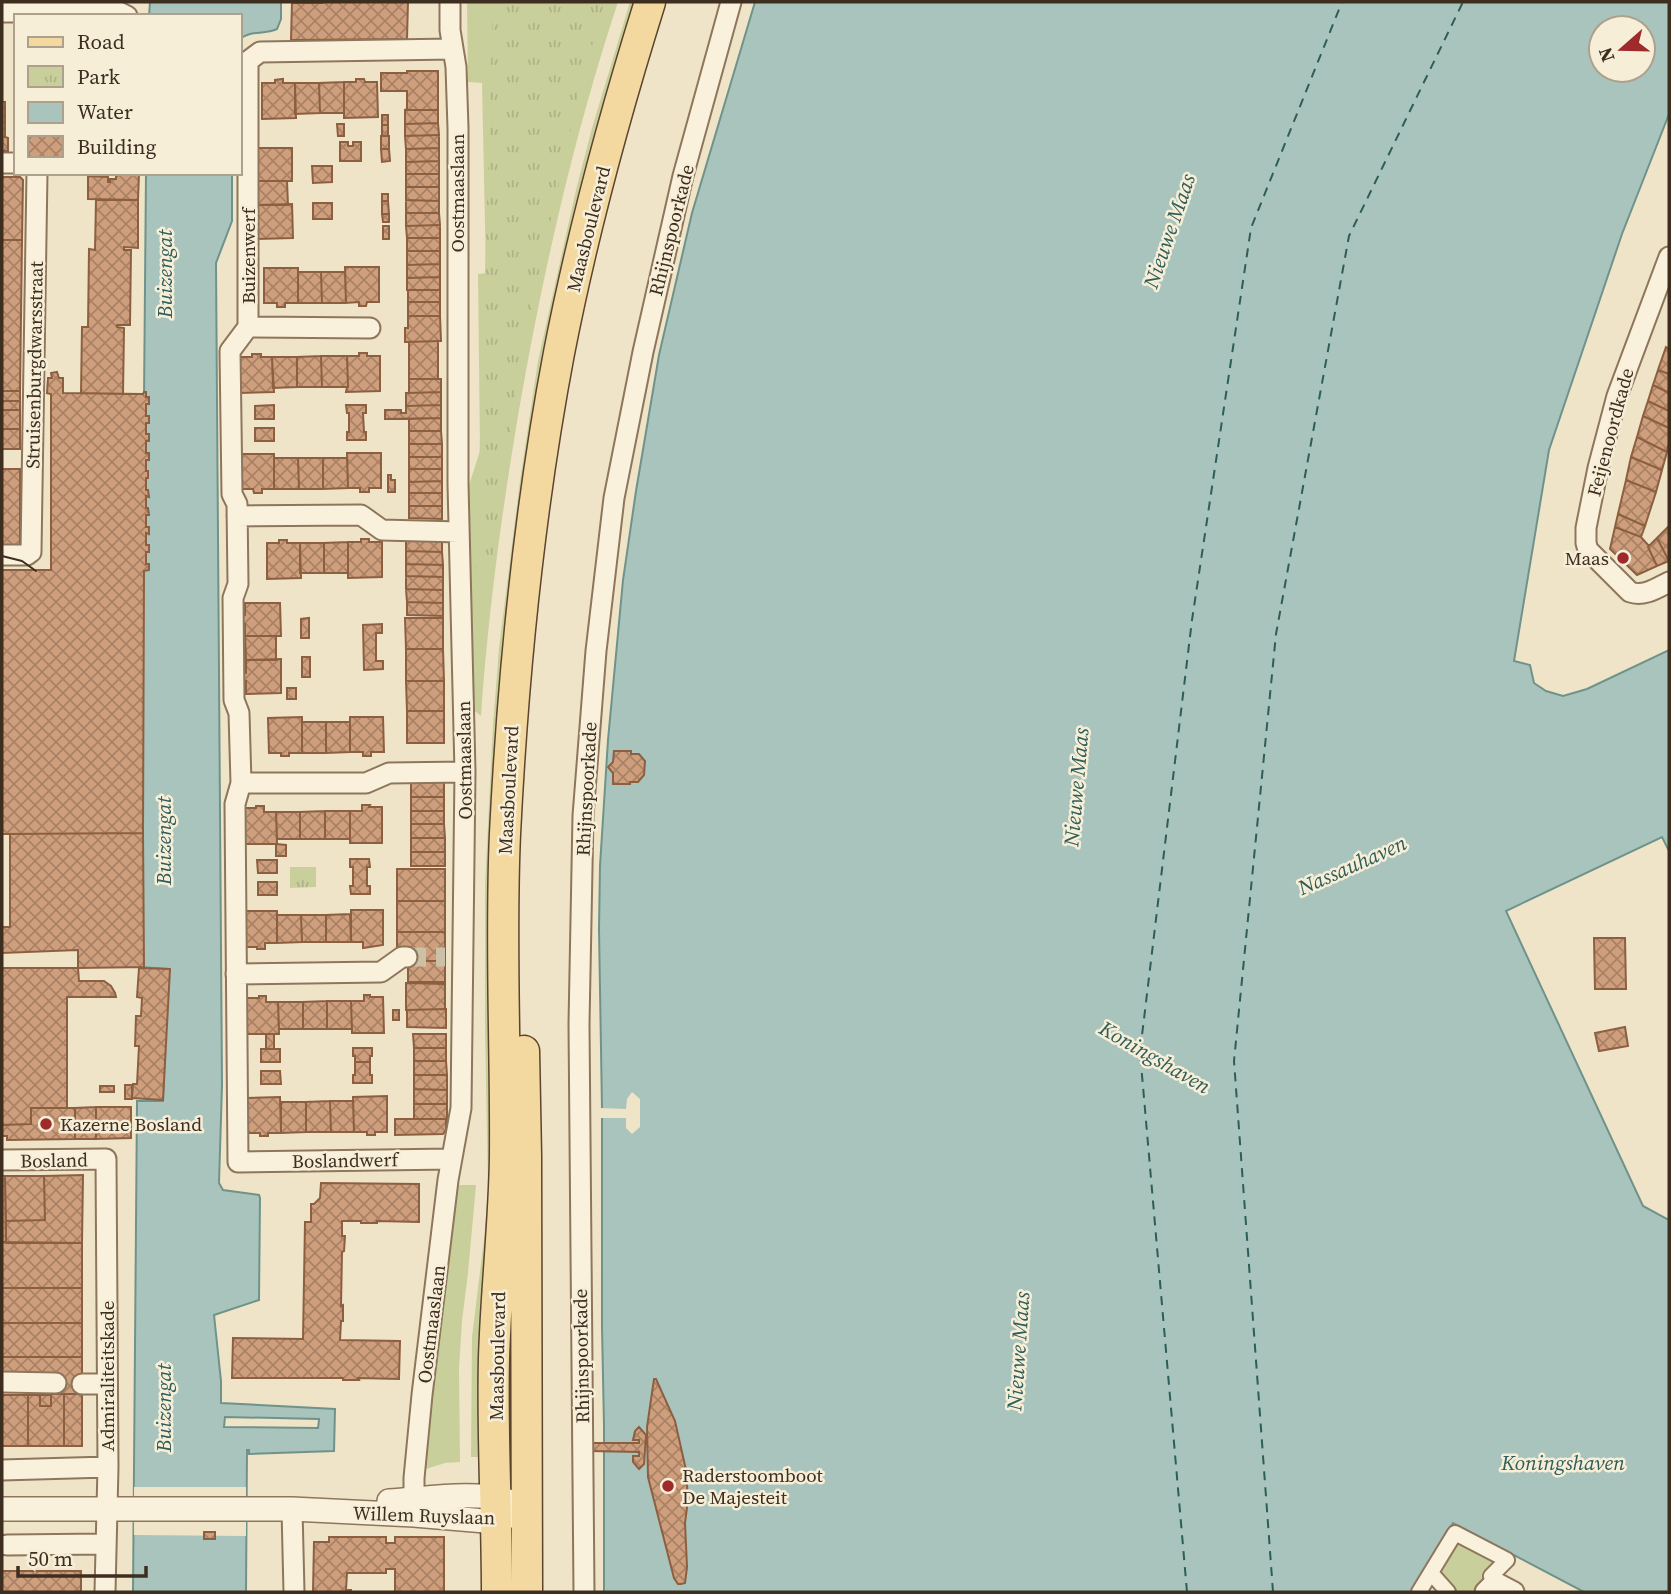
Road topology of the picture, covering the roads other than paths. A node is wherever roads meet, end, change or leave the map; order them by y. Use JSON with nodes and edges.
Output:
{"nodes":[{"id":1,"x":450,"y":2,"type":"edge"},
{"id":2,"x":650,"y":2,"type":"edge"},
{"id":3,"x":670,"y":2,"type":"edge"},
{"id":4,"x":731,"y":2,"type":"edge"},
{"id":5,"x":2,"y":12,"type":"edge"},
{"id":6,"x":123,"y":14,"type":"edge"},
{"id":7,"x":453,"y":49,"type":"junction"},
{"id":8,"x":37,"y":175,"type":"edge"},
{"id":9,"x":1667,"y":267,"type":"edge"},
{"id":10,"x":248,"y":327,"type":"junction"},
{"id":11,"x":370,"y":328,"type":"dead end"},
{"id":12,"x":237,"y":516,"type":"junction"},
{"id":13,"x":459,"y":532,"type":"junction"},
{"id":14,"x":2,"y":555,"type":"edge"},
{"id":15,"x":1669,"y":582,"type":"edge"},
{"id":16,"x":465,"y":772,"type":"junction"},
{"id":17,"x":241,"y":783,"type":"junction"},
{"id":18,"x":407,"y":957,"type":"tunnel mouth"},
{"id":19,"x":236,"y":974,"type":"junction"},
{"id":20,"x":106,"y":1159,"type":"joint"},
{"id":21,"x":452,"y":1159,"type":"junction"},
{"id":22,"x":2,"y":1160,"type":"edge"},
{"id":23,"x":2,"y":1382,"type":"edge"},
{"id":24,"x":56,"y":1383,"type":"dead end"},
{"id":25,"x":82,"y":1384,"type":"dead end"},
{"id":26,"x":107,"y":1384,"type":"junction"},
{"id":27,"x":108,"y":1468,"type":"junction"},
{"id":28,"x":2,"y":1470,"type":"edge"},
{"id":29,"x":414,"y":1507,"type":"junction"},
{"id":30,"x":527,"y":1507,"type":"junction"},
{"id":31,"x":107,"y":1508,"type":"junction"},
{"id":32,"x":2,"y":1509,"type":"edge"},
{"id":33,"x":292,"y":1509,"type":"junction"},
{"id":34,"x":497,"y":1510,"type":"junction"},
{"id":35,"x":106,"y":1544,"type":"junction"},
{"id":36,"x":7,"y":1545,"type":"dead end"},
{"id":37,"x":1431,"y":1573,"type":"junction"},
{"id":38,"x":1490,"y":1587,"type":"edge"},
{"id":39,"x":105,"y":1592,"type":"edge"},
{"id":40,"x":294,"y":1592,"type":"edge"},
{"id":41,"x":498,"y":1592,"type":"edge"},
{"id":42,"x":527,"y":1592,"type":"edge"},
{"id":43,"x":584,"y":1592,"type":"edge"},
{"id":44,"x":1419,"y":1592,"type":"edge"},
{"id":45,"x":1448,"y":1592,"type":"edge"},
{"id":46,"x":1514,"y":1592,"type":"edge"}],
"edges":[{"from":1,"to":7,"type":"street","name":"Oostmaaslaan"},
{"from":2,"to":34,"type":"main road","name":"Maasboulevard"},
{"from":3,"to":30,"type":"main road","name":"Maasboulevard"},
{"from":4,"to":43,"type":"street","name":"Rhijnspoorkade"},
{"from":5,"to":6,"type":"street"},
{"from":7,"to":10,"type":"street","name":"Buizenwerf"},
{"from":7,"to":13,"type":"street","name":"Oostmaaslaan"},
{"from":8,"to":14,"type":"street","name":"Struisenburgdwarsstraat"},
{"from":9,"to":15,"type":"street","name":"Feijenoordkade"},
{"from":10,"to":11,"type":"street","name":"Buizenwerf"},
{"from":10,"to":12,"type":"street"},
{"from":12,"to":13,"type":"street"},
{"from":12,"to":17,"type":"street"},
{"from":13,"to":16,"type":"street","name":"Oostmaaslaan"},
{"from":16,"to":17,"type":"street"},
{"from":16,"to":21,"type":"street","name":"Oostmaaslaan"},
{"from":17,"to":19,"type":"street"},
{"from":18,"to":19,"type":"street"},
{"from":19,"to":21,"type":"street","name":"Boslandwerf"},
{"from":20,"to":22,"type":"street","name":"Bosland"},
{"from":20,"to":26,"type":"street","name":"Admiraliteitskade"},
{"from":21,"to":29,"type":"street","name":"Oostmaaslaan"},
{"from":23,"to":24,"type":"street"},
{"from":25,"to":26,"type":"street"},
{"from":26,"to":27,"type":"street","name":"Admiraliteitskade"},
{"from":27,"to":28,"type":"street"},
{"from":27,"to":31,"type":"street","name":"Admiraliteitskade"},
{"from":29,"to":33,"type":"street","name":"Willem Ruyslaan"},
{"from":29,"to":34,"type":"street","name":"Willem Ruyslaan"},
{"from":30,"to":34,"type":"street","name":"Willem Ruyslaan"},
{"from":30,"to":42,"type":"main road","name":"Maasboulevard"},
{"from":31,"to":32,"type":"street","name":"Willem Ruyslaan"},
{"from":31,"to":33,"type":"street","name":"Willem Ruyslaan"},
{"from":31,"to":35,"type":"street","name":"Admiraliteitskade"},
{"from":33,"to":40,"type":"street"},
{"from":34,"to":41,"type":"main road","name":"Maasboulevard"},
{"from":35,"to":36,"type":"street"},
{"from":35,"to":39,"type":"street","name":"Admiraliteitskade"},
{"from":37,"to":38,"type":"street"},
{"from":37,"to":44,"type":"street"},
{"from":37,"to":45,"type":"street"},
{"from":38,"to":46,"type":"street"}]}
